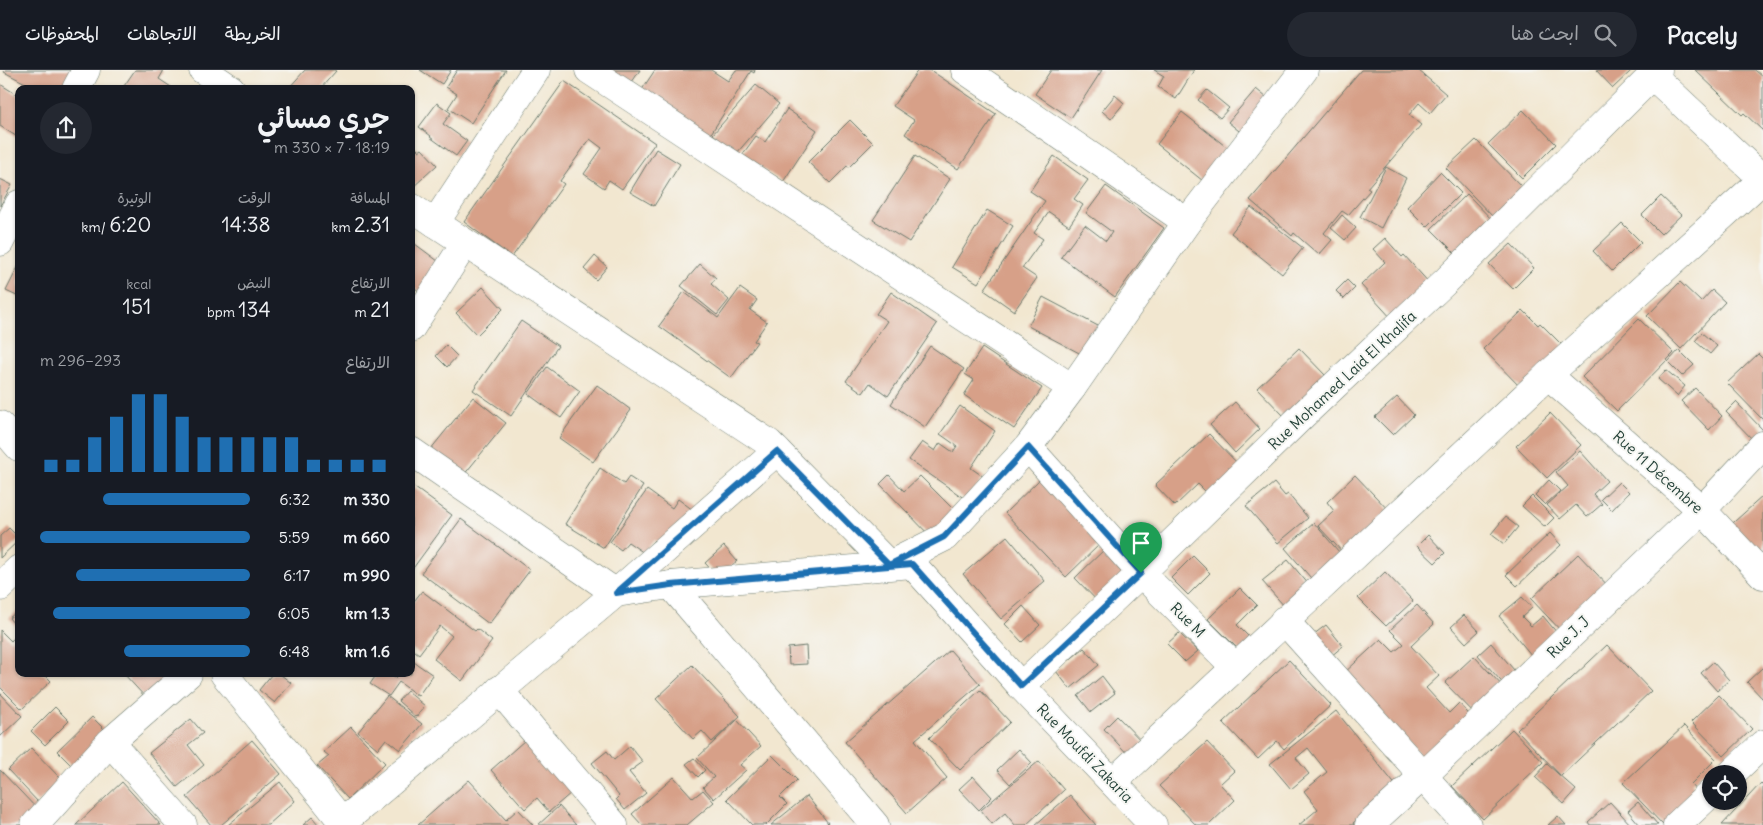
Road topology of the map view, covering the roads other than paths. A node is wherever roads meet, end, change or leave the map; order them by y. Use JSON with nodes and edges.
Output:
{"nodes":[{"id":1,"x":86,"y":70,"type":"edge"},
{"id":2,"x":203,"y":70,"type":"edge"},
{"id":3,"x":536,"y":70,"type":"edge"},
{"id":4,"x":589,"y":70,"type":"edge"},
{"id":5,"x":965,"y":70,"type":"edge"},
{"id":6,"x":1304,"y":70,"type":"edge"},
{"id":7,"x":1656,"y":73,"type":"edge"},
{"id":8,"x":78,"y":85,"type":"edge"},
{"id":9,"x":226,"y":85,"type":"edge"},
{"id":10,"x":1763,"y":180,"type":"edge"},
{"id":11,"x":415,"y":210,"type":"edge"},
{"id":12,"x":15,"y":212,"type":"edge"},
{"id":13,"x":1187,"y":222,"type":"junction"},
{"id":14,"x":435,"y":223,"type":"junction"},
{"id":15,"x":0,"y":242,"type":"edge"},
{"id":16,"x":465,"y":243,"type":"junction"},
{"id":17,"x":415,"y":322,"type":"edge"},
{"id":18,"x":1548,"y":375,"type":"junction"},
{"id":19,"x":1072,"y":388,"type":"junction"},
{"id":20,"x":0,"y":425,"type":"edge"},
{"id":21,"x":15,"y":442,"type":"edge"},
{"id":22,"x":1763,"y":445,"type":"edge"},
{"id":23,"x":1028,"y":447,"type":"junction"},
{"id":24,"x":777,"y":451,"type":"junction"},
{"id":25,"x":415,"y":454,"type":"edge"},
{"id":26,"x":1702,"y":510,"type":"junction"},
{"id":27,"x":900,"y":564,"type":"junction"},
{"id":28,"x":15,"y":573,"type":"edge"},
{"id":29,"x":1141,"y":573,"type":"junction"},
{"id":30,"x":1763,"y":575,"type":"edge"},
{"id":31,"x":671,"y":585,"type":"junction"},
{"id":32,"x":0,"y":587,"type":"edge"},
{"id":33,"x":616,"y":593,"type":"junction"},
{"id":34,"x":1284,"y":620,"type":"junction"},
{"id":35,"x":1235,"y":666,"type":"junction"},
{"id":36,"x":185,"y":677,"type":"edge"},
{"id":37,"x":226,"y":677,"type":"edge"},
{"id":38,"x":1021,"y":686,"type":"junction"},
{"id":39,"x":499,"y":690,"type":"junction"},
{"id":40,"x":110,"y":742,"type":"junction"},
{"id":41,"x":1763,"y":744,"type":"edge"},
{"id":42,"x":1741,"y":765,"type":"edge"},
{"id":43,"x":1423,"y":776,"type":"junction"},
{"id":44,"x":1113,"y":782,"type":"junction"},
{"id":45,"x":1702,"y":801,"type":"edge"},
{"id":46,"x":344,"y":824,"type":"edge"},
{"id":47,"x":35,"y":825,"type":"edge"},
{"id":48,"x":183,"y":825,"type":"edge"},
{"id":49,"x":614,"y":825,"type":"edge"},
{"id":50,"x":875,"y":825,"type":"edge"},
{"id":51,"x":1153,"y":825,"type":"edge"},
{"id":52,"x":1369,"y":825,"type":"edge"},
{"id":53,"x":1468,"y":825,"type":"edge"},
{"id":54,"x":1677,"y":825,"type":"edge"}],
"edges":[{"from":1,"to":8,"type":"street"},
{"from":2,"to":9,"type":"street"},
{"from":3,"to":14,"type":"street"},
{"from":4,"to":19,"type":"street"},
{"from":5,"to":13,"type":"street"},
{"from":6,"to":13,"type":"street"},
{"from":7,"to":10,"type":"street"},
{"from":7,"to":29,"type":"street","name":"Rue Mohamed Laid El Khalifa"},
{"from":10,"to":18,"type":"street"},
{"from":11,"to":14,"type":"street","name":"Rue Moufdi Zakaria"},
{"from":12,"to":15,"type":"street"},
{"from":13,"to":19,"type":"street"},
{"from":14,"to":16,"type":"street","name":"Rue Moufdi Zakaria"},
{"from":16,"to":17,"type":"street"},
{"from":16,"to":24,"type":"street","name":"Rue Moufdi Zakaria"},
{"from":18,"to":26,"type":"street","name":"Rue 11 Décembre"},
{"from":18,"to":34,"type":"street"},
{"from":19,"to":23,"type":"street"},
{"from":20,"to":21,"type":"street"},
{"from":22,"to":26,"type":"street","name":"Rue J. J"},
{"from":23,"to":27,"type":"street"},
{"from":23,"to":29,"type":"street","name":"Rue M"},
{"from":24,"to":27,"type":"street","name":"Rue Moufdi Zakaria"},
{"from":24,"to":33,"type":"street"},
{"from":25,"to":33,"type":"street"},
{"from":26,"to":30,"type":"street","name":"Rue 11 Décembre"},
{"from":26,"to":43,"type":"street","name":"Rue J. J"},
{"from":27,"to":31,"type":"street"},
{"from":27,"to":38,"type":"street","name":"Rue Moufdi Zakaria"},
{"from":28,"to":32,"type":"street"},
{"from":29,"to":35,"type":"street","name":"Rue M"},
{"from":29,"to":38,"type":"street","name":"Rue Mohamed Laid El Khalifa"},
{"from":31,"to":33,"type":"street"},
{"from":31,"to":50,"type":"street"},
{"from":33,"to":39,"type":"street"},
{"from":34,"to":35,"type":"street"},
{"from":34,"to":43,"type":"street"},
{"from":35,"to":44,"type":"street"},
{"from":36,"to":40,"type":"street"},
{"from":37,"to":46,"type":"street"},
{"from":38,"to":44,"type":"street","name":"Rue Moufdi Zakaria"},
{"from":39,"to":46,"type":"street"},
{"from":39,"to":49,"type":"street"},
{"from":40,"to":47,"type":"street"},
{"from":40,"to":48,"type":"street"},
{"from":41,"to":42,"type":"street"},
{"from":43,"to":52,"type":"street","name":"Rue J. J"},
{"from":43,"to":53,"type":"street"},
{"from":44,"to":51,"type":"street","name":"Rue Moufdi Zakaria"},
{"from":45,"to":54,"type":"street"}]}
